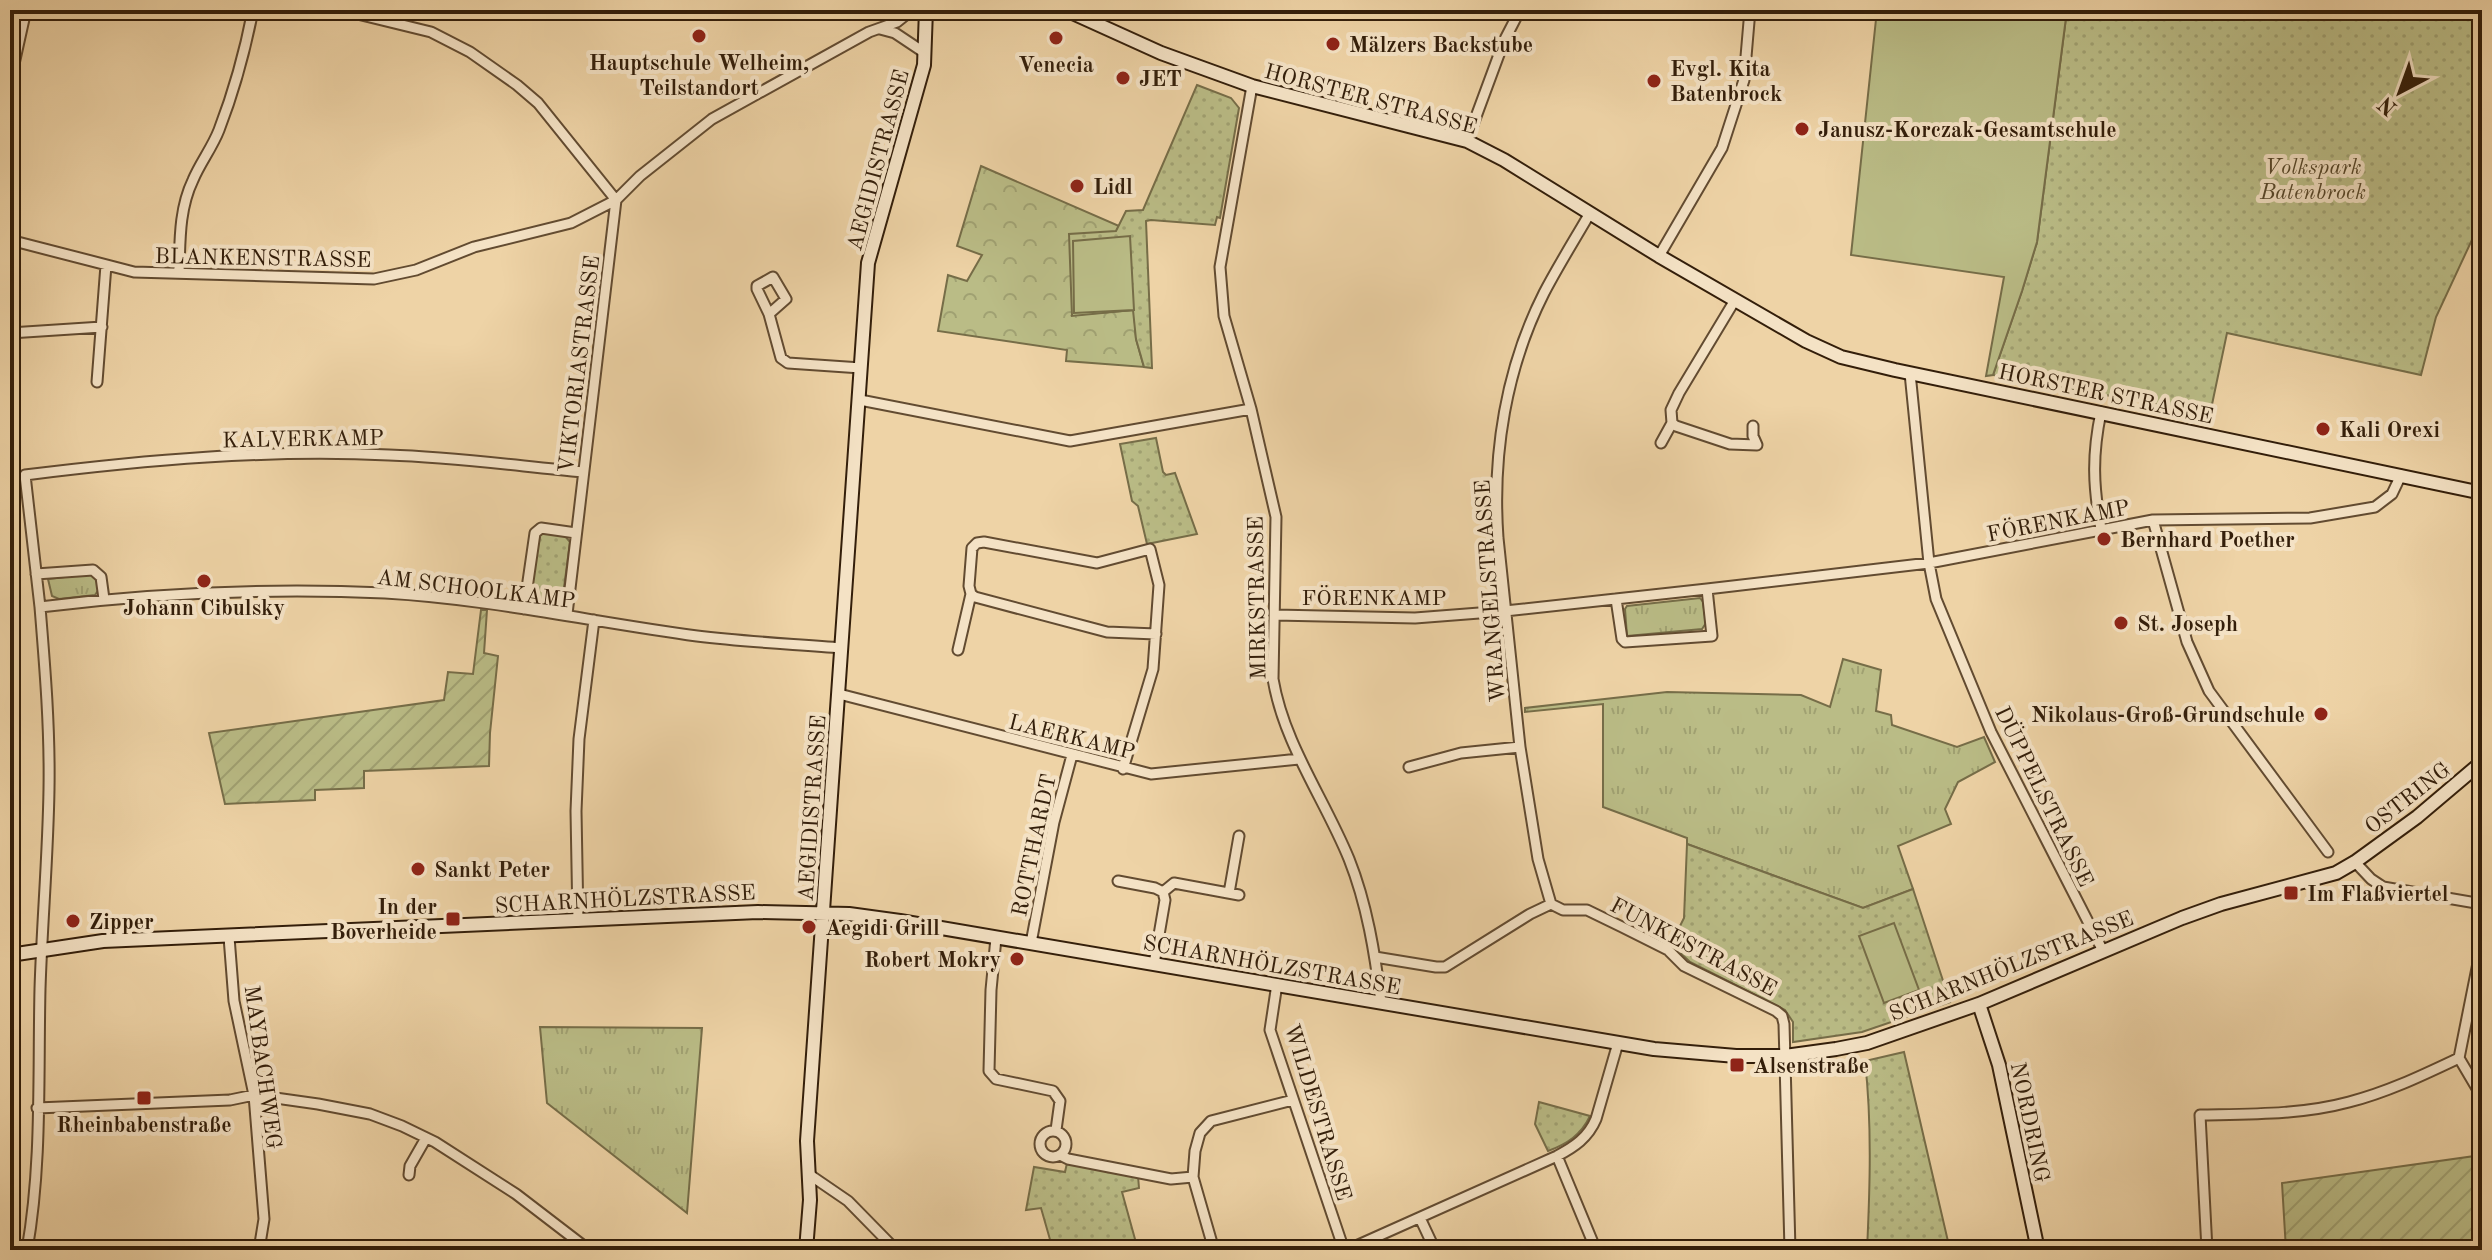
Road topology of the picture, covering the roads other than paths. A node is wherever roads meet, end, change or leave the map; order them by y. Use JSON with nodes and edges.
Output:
{"nodes":[{"id":1,"x":26,"y":10,"type":"edge"},
{"id":2,"x":253,"y":10,"type":"edge"},
{"id":3,"x":341,"y":10,"type":"edge"},
{"id":4,"x":912,"y":10,"type":"edge"},
{"id":5,"x":926,"y":10,"type":"edge"},
{"id":6,"x":1066,"y":10,"type":"edge"},
{"id":7,"x":1520,"y":10,"type":"edge"},
{"id":8,"x":1750,"y":10,"type":"edge"},
{"id":9,"x":880,"y":29,"type":"junction"},
{"id":10,"x":925,"y":53,"type":"junction"},
{"id":11,"x":10,"y":82,"type":"edge"},
{"id":12,"x":1252,"y":86,"type":"junction"},
{"id":13,"x":1467,"y":141,"type":"junction"},
{"id":14,"x":616,"y":200,"type":"junction"},
{"id":15,"x":1590,"y":213,"type":"junction"},
{"id":16,"x":10,"y":240,"type":"edge"},
{"id":17,"x":1659,"y":256,"type":"junction"},
{"id":18,"x":106,"y":265,"type":"junction"},
{"id":19,"x":179,"y":272,"type":"junction"},
{"id":20,"x":1735,"y":300,"type":"junction"},
{"id":21,"x":769,"y":314,"type":"dead end"},
{"id":22,"x":102,"y":327,"type":"junction"},
{"id":23,"x":10,"y":333,"type":"edge"},
{"id":24,"x":861,"y":368,"type":"junction"},
{"id":25,"x":1910,"y":373,"type":"junction"},
{"id":26,"x":97,"y":382,"type":"dead end"},
{"id":27,"x":860,"y":400,"type":"junction"},
{"id":28,"x":1251,"y":409,"type":"junction"},
{"id":29,"x":2101,"y":412,"type":"junction"},
{"id":30,"x":1672,"y":423,"type":"junction"},
{"id":31,"x":1753,"y":426,"type":"dead end"},
{"id":32,"x":1661,"y":443,"type":"dead end"},
{"id":33,"x":583,"y":472,"type":"junction"},
{"id":34,"x":2401,"y":475,"type":"junction"},
{"id":35,"x":2482,"y":493,"type":"edge"},
{"id":36,"x":2153,"y":520,"type":"junction"},
{"id":37,"x":2100,"y":530,"type":"junction"},
{"id":38,"x":576,"y":533,"type":"junction"},
{"id":39,"x":1929,"y":563,"type":"junction"},
{"id":40,"x":36,"y":574,"type":"junction"},
{"id":41,"x":1707,"y":589,"type":"junction"},
{"id":42,"x":971,"y":594,"type":"junction"},
{"id":43,"x":104,"y":599,"type":"junction"},
{"id":44,"x":1616,"y":599,"type":"junction"},
{"id":45,"x":40,"y":607,"type":"junction"},
{"id":46,"x":524,"y":609,"type":"junction"},
{"id":47,"x":1505,"y":611,"type":"junction"},
{"id":48,"x":567,"y":614,"type":"junction"},
{"id":49,"x":1275,"y":615,"type":"junction"},
{"id":50,"x":594,"y":620,"type":"junction"},
{"id":51,"x":1156,"y":634,"type":"junction"},
{"id":52,"x":842,"y":648,"type":"junction"},
{"id":53,"x":958,"y":650,"type":"dead end"},
{"id":54,"x":839,"y":694,"type":"junction"},
{"id":55,"x":1520,"y":747,"type":"junction"},
{"id":56,"x":1072,"y":755,"type":"junction"},
{"id":57,"x":1299,"y":759,"type":"junction"},
{"id":58,"x":2482,"y":762,"type":"edge"},
{"id":59,"x":1409,"y":767,"type":"dead end"},
{"id":60,"x":1123,"y":769,"type":"junction"},
{"id":61,"x":1239,"y":836,"type":"dead end"},
{"id":62,"x":2328,"y":852,"type":"dead end"},
{"id":63,"x":2355,"y":862,"type":"junction"},
{"id":64,"x":1118,"y":881,"type":"dead end"},
{"id":65,"x":1163,"y":892,"type":"junction"},
{"id":66,"x":1551,"y":904,"type":"junction"},
{"id":67,"x":2482,"y":904,"type":"edge"},
{"id":68,"x":823,"y":913,"type":"junction"},
{"id":69,"x":578,"y":921,"type":"junction"},
{"id":70,"x":229,"y":937,"type":"junction"},
{"id":71,"x":996,"y":938,"type":"junction"},
{"id":72,"x":1031,"y":943,"type":"junction"},
{"id":73,"x":2482,"y":943,"type":"edge"},
{"id":74,"x":41,"y":949,"type":"junction"},
{"id":75,"x":2103,"y":951,"type":"junction"},
{"id":76,"x":10,"y":955,"type":"edge"},
{"id":77,"x":1375,"y":957,"type":"junction"},
{"id":78,"x":1154,"y":964,"type":"junction"},
{"id":79,"x":1277,"y":984,"type":"junction"},
{"id":80,"x":1381,"y":1002,"type":"junction"},
{"id":81,"x":1979,"y":1004,"type":"junction"},
{"id":82,"x":1618,"y":1043,"type":"junction"},
{"id":83,"x":1785,"y":1056,"type":"junction"},
{"id":84,"x":2459,"y":1058,"type":"junction"},
{"id":85,"x":254,"y":1095,"type":"junction"},
{"id":86,"x":2482,"y":1097,"type":"edge"},
{"id":87,"x":1293,"y":1100,"type":"junction"},
{"id":88,"x":37,"y":1108,"type":"junction"},
{"id":89,"x":1056,"y":1130,"type":"junction"},
{"id":90,"x":426,"y":1138,"type":"junction"},
{"id":91,"x":1060,"y":1155,"type":"junction"},
{"id":92,"x":1557,"y":1156,"type":"junction"},
{"id":93,"x":409,"y":1175,"type":"dead end"},
{"id":94,"x":810,"y":1175,"type":"junction"},
{"id":95,"x":1193,"y":1177,"type":"junction"},
{"id":96,"x":1420,"y":1218,"type":"junction"},
{"id":97,"x":27,"y":1250,"type":"edge"},
{"id":98,"x":259,"y":1250,"type":"edge"},
{"id":99,"x":589,"y":1250,"type":"edge"},
{"id":100,"x":806,"y":1250,"type":"edge"},
{"id":101,"x":896,"y":1250,"type":"edge"},
{"id":102,"x":1214,"y":1250,"type":"edge"},
{"id":103,"x":1345,"y":1250,"type":"edge"},
{"id":104,"x":1435,"y":1250,"type":"edge"},
{"id":105,"x":1596,"y":1250,"type":"edge"},
{"id":106,"x":1790,"y":1250,"type":"edge"},
{"id":107,"x":2038,"y":1250,"type":"edge"},
{"id":108,"x":2207,"y":1250,"type":"edge"}],
"edges":[{"from":1,"to":11,"type":"street"},
{"from":2,"to":19,"type":"street"},
{"from":3,"to":14,"type":"street"},
{"from":4,"to":9,"type":"street","name":"BLANKENSTRASSE"},
{"from":5,"to":10,"type":"main road","name":"AEGIDISTRASSE"},
{"from":6,"to":12,"type":"main road","name":"HORSTER STRASSE"},
{"from":7,"to":13,"type":"street"},
{"from":8,"to":17,"type":"street"},
{"from":9,"to":10,"type":"street"},
{"from":9,"to":14,"type":"street","name":"BLANKENSTRASSE"},
{"from":10,"to":24,"type":"main road","name":"AEGIDISTRASSE"},
{"from":12,"to":13,"type":"main road","name":"HORSTER STRASSE"},
{"from":12,"to":28,"type":"street","name":"MIRKSTRASSE"},
{"from":13,"to":15,"type":"main road","name":"HORSTER STRASSE"},
{"from":14,"to":19,"type":"street","name":"BLANKENSTRASSE"},
{"from":14,"to":33,"type":"street","name":"VIKTORIASTRASSE"},
{"from":15,"to":17,"type":"main road","name":"HORSTER STRASSE"},
{"from":15,"to":47,"type":"street","name":"WRANGELSTRASSE"},
{"from":16,"to":18,"type":"street","name":"BLANKENSTRASSE"},
{"from":17,"to":20,"type":"main road","name":"HORSTER STRASSE"},
{"from":18,"to":19,"type":"street","name":"BLANKENSTRASSE"},
{"from":18,"to":22,"type":"street"},
{"from":20,"to":25,"type":"main road","name":"HORSTER STRASSE"},
{"from":20,"to":30,"type":"street"},
{"from":21,"to":24,"type":"street"},
{"from":22,"to":23,"type":"street"},
{"from":22,"to":26,"type":"street"},
{"from":24,"to":27,"type":"main road","name":"AEGIDISTRASSE"},
{"from":25,"to":29,"type":"main road","name":"HORSTER STRASSE"},
{"from":25,"to":39,"type":"street","name":"DÜPPELSTRASSE"},
{"from":27,"to":28,"type":"street"},
{"from":27,"to":52,"type":"main road","name":"AEGIDISTRASSE"},
{"from":28,"to":49,"type":"street","name":"MIRKSTRASSE"},
{"from":29,"to":34,"type":"main road","name":"HORSTER STRASSE"},
{"from":29,"to":37,"type":"street"},
{"from":30,"to":31,"type":"street"},
{"from":30,"to":32,"type":"street"},
{"from":33,"to":38,"type":"street","name":"VIKTORIASTRASSE"},
{"from":33,"to":40,"type":"street","name":"KALVERKAMP"},
{"from":34,"to":35,"type":"main road","name":"HORSTER STRASSE"},
{"from":34,"to":36,"type":"street","name":"FÖRENKAMP"},
{"from":36,"to":37,"type":"street","name":"FÖRENKAMP"},
{"from":36,"to":62,"type":"street"},
{"from":37,"to":39,"type":"street","name":"FÖRENKAMP"},
{"from":38,"to":46,"type":"street"},
{"from":38,"to":48,"type":"street","name":"VIKTORIASTRASSE"},
{"from":39,"to":41,"type":"street","name":"FÖRENKAMP"},
{"from":39,"to":75,"type":"street","name":"DÜPPELSTRASSE"},
{"from":40,"to":43,"type":"street"},
{"from":40,"to":45,"type":"street"},
{"from":41,"to":44,"type":"street","name":"FÖRENKAMP"},
{"from":41,"to":44,"type":"street"},
{"from":42,"to":51,"type":"street"},
{"from":42,"to":51,"type":"street"},
{"from":42,"to":53,"type":"street"},
{"from":43,"to":45,"type":"street","name":"AM SCHOOLKAMP"},
{"from":43,"to":46,"type":"street","name":"AM SCHOOLKAMP"},
{"from":44,"to":47,"type":"street","name":"FÖRENKAMP"},
{"from":45,"to":74,"type":"street"},
{"from":46,"to":48,"type":"street","name":"AM SCHOOLKAMP"},
{"from":47,"to":49,"type":"street","name":"FÖRENKAMP"},
{"from":47,"to":55,"type":"street","name":"WRANGELSTRASSE"},
{"from":48,"to":50,"type":"street","name":"AM SCHOOLKAMP"},
{"from":49,"to":57,"type":"street","name":"MIRKSTRASSE"},
{"from":50,"to":52,"type":"street","name":"AM SCHOOLKAMP"},
{"from":50,"to":69,"type":"street"},
{"from":51,"to":60,"type":"street"},
{"from":52,"to":54,"type":"main road","name":"AEGIDISTRASSE"},
{"from":54,"to":56,"type":"street","name":"LAERKAMP"},
{"from":54,"to":68,"type":"main road","name":"AEGIDISTRASSE"},
{"from":55,"to":59,"type":"street"},
{"from":55,"to":66,"type":"street","name":"WRANGELSTRASSE"},
{"from":56,"to":60,"type":"street","name":"LAERKAMP"},
{"from":56,"to":72,"type":"street","name":"ROTTHARDT"},
{"from":57,"to":60,"type":"street","name":"LAERKAMP"},
{"from":57,"to":77,"type":"street","name":"MIRKSTRASSE"},
{"from":58,"to":63,"type":"main road","name":"OSTRING"},
{"from":61,"to":65,"type":"street"},
{"from":63,"to":67,"type":"street"},
{"from":63,"to":75,"type":"main road","name":"SCHARNHÖLZSTRASSE"},
{"from":64,"to":65,"type":"street"},
{"from":65,"to":78,"type":"street"},
{"from":66,"to":77,"type":"street"},
{"from":66,"to":83,"type":"street","name":"FUNKESTRASSE"},
{"from":68,"to":69,"type":"main road","name":"SCHARNHÖLZSTRASSE"},
{"from":68,"to":71,"type":"main road","name":"SCHARNHÖLZSTRASSE"},
{"from":68,"to":94,"type":"main road","name":"AEGIDISTRASSE"},
{"from":69,"to":70,"type":"main road","name":"SCHARNHÖLZSTRASSE"},
{"from":70,"to":74,"type":"main road","name":"SCHARNHÖLZSTRASSE"},
{"from":70,"to":85,"type":"street","name":"MAYBACHWEG"},
{"from":71,"to":72,"type":"main road","name":"SCHARNHÖLZSTRASSE"},
{"from":71,"to":89,"type":"street"},
{"from":72,"to":78,"type":"main road","name":"SCHARNHÖLZSTRASSE"},
{"from":73,"to":84,"type":"street"},
{"from":74,"to":76,"type":"main road","name":"SCHARNHÖLZSTRASSE"},
{"from":74,"to":88,"type":"street"},
{"from":75,"to":81,"type":"main road","name":"SCHARNHÖLZSTRASSE"},
{"from":77,"to":80,"type":"street","name":"MIRKSTRASSE"},
{"from":78,"to":79,"type":"main road","name":"SCHARNHÖLZSTRASSE"},
{"from":79,"to":80,"type":"main road","name":"SCHARNHÖLZSTRASSE"},
{"from":79,"to":87,"type":"street","name":"WILDESTRASSE"},
{"from":80,"to":82,"type":"main road","name":"SCHARNHÖLZSTRASSE"},
{"from":81,"to":83,"type":"main road","name":"SCHARNHÖLZSTRASSE"},
{"from":81,"to":107,"type":"main road","name":"NORDRING"},
{"from":82,"to":83,"type":"main road","name":"SCHARNHÖLZSTRASSE"},
{"from":82,"to":92,"type":"street"},
{"from":83,"to":106,"type":"street"},
{"from":84,"to":86,"type":"street"},
{"from":84,"to":108,"type":"street"},
{"from":85,"to":88,"type":"street"},
{"from":85,"to":90,"type":"street"},
{"from":85,"to":98,"type":"street","name":"MAYBACHWEG"},
{"from":87,"to":95,"type":"street"},
{"from":87,"to":103,"type":"street","name":"WILDESTRASSE"},
{"from":88,"to":97,"type":"street"},
{"from":89,"to":91,"type":"street"},
{"from":89,"to":91,"type":"street"},
{"from":90,"to":93,"type":"street"},
{"from":90,"to":99,"type":"street"},
{"from":91,"to":95,"type":"street"},
{"from":92,"to":96,"type":"street"},
{"from":92,"to":105,"type":"street"},
{"from":94,"to":100,"type":"main road","name":"AEGIDISTRASSE"},
{"from":94,"to":101,"type":"street"},
{"from":95,"to":102,"type":"street"},
{"from":96,"to":103,"type":"street"},
{"from":96,"to":104,"type":"street"}]}
